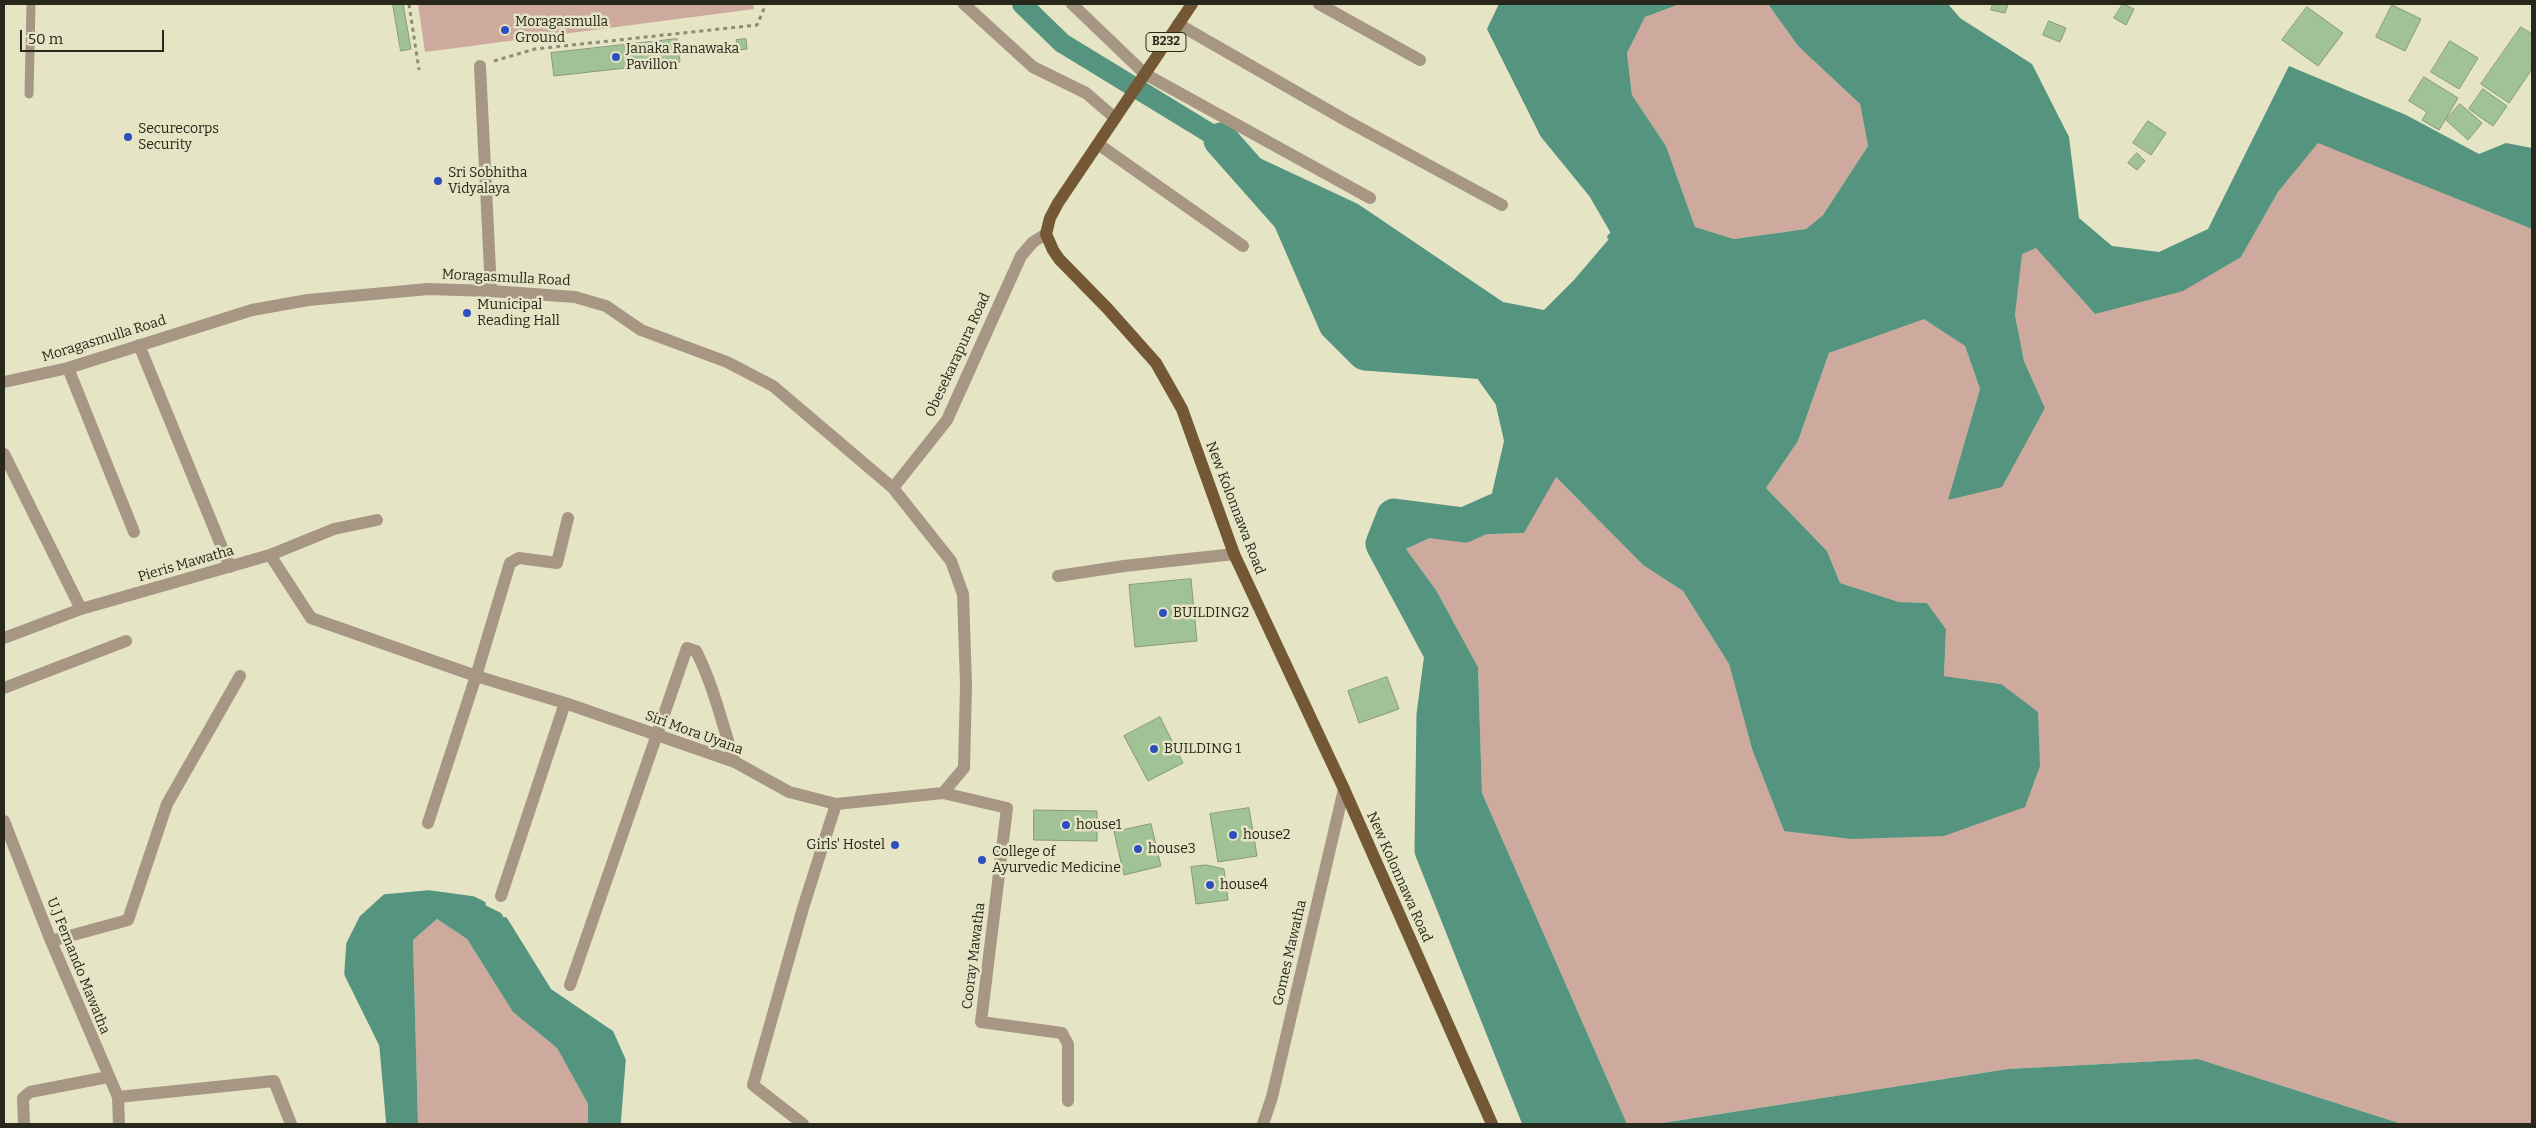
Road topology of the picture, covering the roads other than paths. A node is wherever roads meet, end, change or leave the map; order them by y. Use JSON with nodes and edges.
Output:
{"nodes":[{"id":1,"x":31,"y":4,"type":"edge"},
{"id":2,"x":964,"y":4,"type":"edge"},
{"id":3,"x":1072,"y":4,"type":"edge"},
{"id":4,"x":1192,"y":4,"type":"edge"},
{"id":5,"x":1319,"y":4,"type":"edge"},
{"id":6,"x":1178,"y":24,"type":"junction"},
{"id":7,"x":1420,"y":60,"type":"dead end"},
{"id":8,"x":480,"y":66,"type":"road end"},
{"id":9,"x":1143,"y":77,"type":"junction"},
{"id":10,"x":29,"y":94,"type":"dead end"},
{"id":11,"x":1117,"y":115,"type":"junction"},
{"id":12,"x":1098,"y":144,"type":"junction"},
{"id":13,"x":1370,"y":198,"type":"dead end"},
{"id":14,"x":1502,"y":205,"type":"dead end"},
{"id":15,"x":1046,"y":234,"type":"junction"},
{"id":16,"x":1243,"y":246,"type":"dead end"},
{"id":17,"x":491,"y":291,"type":"junction"},
{"id":18,"x":138,"y":344,"type":"junction"},
{"id":19,"x":68,"y":368,"type":"junction"},
{"id":20,"x":4,"y":382,"type":"edge"},
{"id":21,"x":4,"y":454,"type":"edge"},
{"id":22,"x":893,"y":488,"type":"junction"},
{"id":23,"x":568,"y":518,"type":"dead end"},
{"id":24,"x":376,"y":520,"type":"dead end"},
{"id":25,"x":134,"y":532,"type":"dead end"},
{"id":26,"x":1234,"y":554,"type":"junction"},
{"id":27,"x":270,"y":556,"type":"junction"},
{"id":28,"x":230,"y":567,"type":"junction"},
{"id":29,"x":1058,"y":576,"type":"dead end"},
{"id":30,"x":81,"y":609,"type":"junction"},
{"id":31,"x":4,"y":638,"type":"edge"},
{"id":32,"x":126,"y":641,"type":"dead end"},
{"id":33,"x":240,"y":676,"type":"dead end"},
{"id":34,"x":476,"y":676,"type":"junction"},
{"id":35,"x":4,"y":688,"type":"edge"},
{"id":36,"x":565,"y":703,"type":"junction"},
{"id":37,"x":657,"y":735,"type":"junction"},
{"id":38,"x":735,"y":762,"type":"junction"},
{"id":39,"x":1344,"y":789,"type":"junction"},
{"id":40,"x":943,"y":793,"type":"junction"},
{"id":41,"x":836,"y":804,"type":"junction"},
{"id":42,"x":4,"y":821,"type":"edge"},
{"id":43,"x":428,"y":823,"type":"dead end"},
{"id":44,"x":501,"y":896,"type":"dead end"},
{"id":45,"x":51,"y":940,"type":"junction"},
{"id":46,"x":570,"y":985,"type":"dead end"},
{"id":47,"x":108,"y":1077,"type":"junction"},
{"id":48,"x":118,"y":1097,"type":"junction"},
{"id":49,"x":1068,"y":1102,"type":"dead end"},
{"id":50,"x":24,"y":1124,"type":"edge"},
{"id":51,"x":119,"y":1124,"type":"edge"},
{"id":52,"x":291,"y":1124,"type":"edge"},
{"id":53,"x":803,"y":1124,"type":"edge"},
{"id":54,"x":1263,"y":1124,"type":"edge"},
{"id":55,"x":1492,"y":1124,"type":"edge"}],
"edges":[{"from":1,"to":10,"type":"lane"},
{"from":2,"to":11,"type":"street"},
{"from":3,"to":9,"type":"street"},
{"from":4,"to":6,"type":"main road","number":"B232"},
{"from":5,"to":7,"type":"street"},
{"from":6,"to":9,"type":"main road","number":"B232"},
{"from":6,"to":14,"type":"street"},
{"from":8,"to":17,"type":"street"},
{"from":9,"to":11,"type":"main road","number":"B232"},
{"from":9,"to":13,"type":"street"},
{"from":11,"to":12,"type":"main road","number":"B232"},
{"from":12,"to":15,"type":"main road","number":"B232"},
{"from":12,"to":16,"type":"street"},
{"from":15,"to":22,"type":"street","name":"Obesekarapura Road"},
{"from":15,"to":26,"type":"main road","name":"New Kolonnawa Road"},
{"from":17,"to":18,"type":"street","name":"Moragasmulla Road"},
{"from":17,"to":22,"type":"street","name":"Moragasmulla Road"},
{"from":18,"to":19,"type":"street","name":"Moragasmulla Road"},
{"from":18,"to":28,"type":"street"},
{"from":19,"to":20,"type":"street","name":"Moragasmulla Road"},
{"from":19,"to":25,"type":"street"},
{"from":21,"to":30,"type":"street"},
{"from":22,"to":40,"type":"street","name":"Moragasmulla Road"},
{"from":23,"to":34,"type":"street"},
{"from":24,"to":27,"type":"street","name":"Pieris Mawatha"},
{"from":26,"to":29,"type":"street"},
{"from":26,"to":39,"type":"main road","name":"New Kolonnawa Road"},
{"from":27,"to":28,"type":"street","name":"Pieris Mawatha"},
{"from":27,"to":34,"type":"street","name":"Siri Mora Uyana"},
{"from":28,"to":30,"type":"street","name":"Pieris Mawatha"},
{"from":30,"to":31,"type":"street","name":"Pieris Mawatha"},
{"from":32,"to":35,"type":"street"},
{"from":33,"to":45,"type":"street"},
{"from":34,"to":36,"type":"street","name":"Siri Mora Uyana"},
{"from":34,"to":43,"type":"street"},
{"from":36,"to":37,"type":"street","name":"Siri Mora Uyana"},
{"from":36,"to":44,"type":"street"},
{"from":37,"to":38,"type":"street","name":"Siri Mora Uyana"},
{"from":37,"to":38,"type":"street"},
{"from":37,"to":46,"type":"street"},
{"from":38,"to":41,"type":"street","name":"Siri Mora Uyana"},
{"from":39,"to":54,"type":"street","name":"Gomes Mawatha"},
{"from":39,"to":55,"type":"main road","name":"New Kolonnawa Road"},
{"from":40,"to":41,"type":"street","name":"Siri Mora Uyana"},
{"from":40,"to":49,"type":"street","name":"Cooray Mawatha"},
{"from":41,"to":53,"type":"street"},
{"from":42,"to":45,"type":"street","name":"U.J Fernando Mawatha"},
{"from":45,"to":47,"type":"street","name":"U.J Fernando Mawatha"},
{"from":47,"to":48,"type":"street","name":"U.J Fernando Mawatha"},
{"from":47,"to":50,"type":"street"},
{"from":48,"to":51,"type":"street","name":"U.J Fernando Mawatha"},
{"from":48,"to":52,"type":"street"}]}
